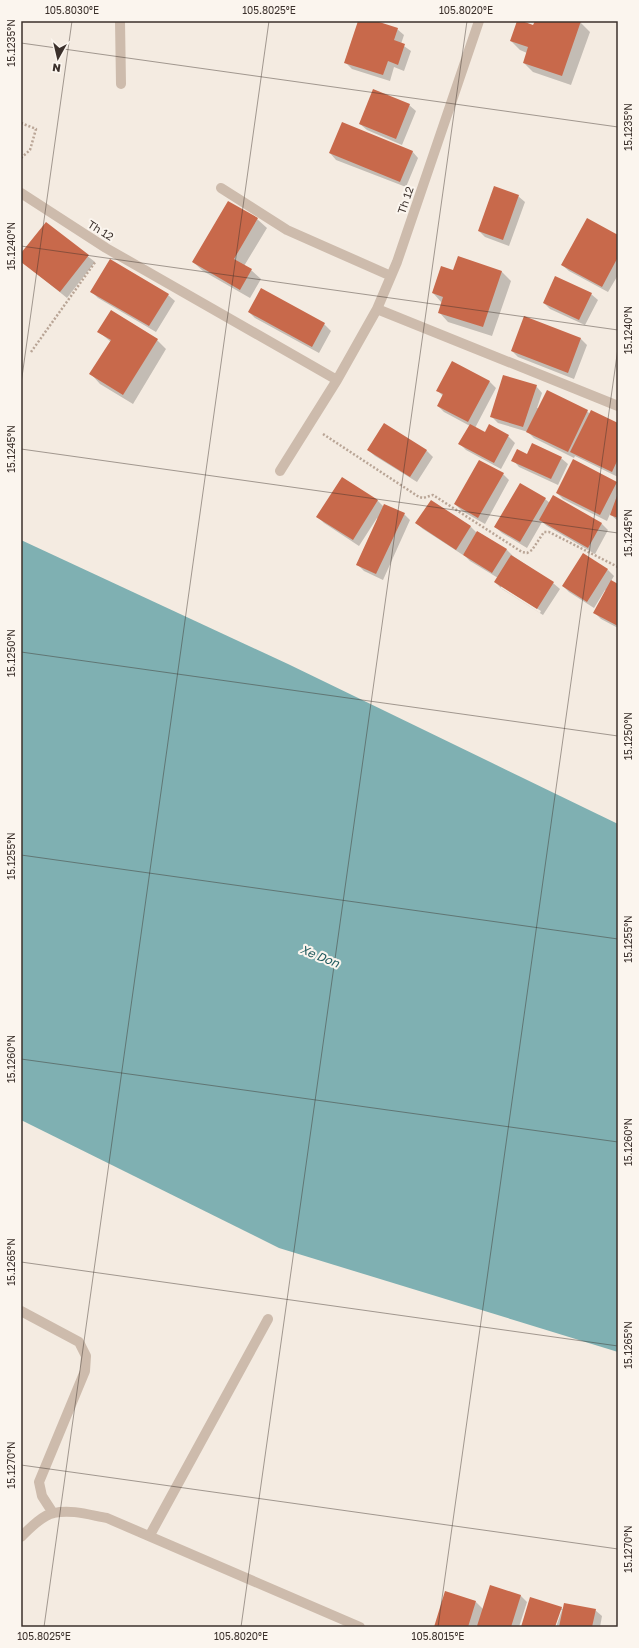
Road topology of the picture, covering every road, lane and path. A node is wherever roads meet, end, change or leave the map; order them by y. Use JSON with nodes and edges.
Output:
{"nodes":[{"id":1,"x":120,"y":21,"type":"edge"},
{"id":2,"x":478,"y":21,"type":"edge"},
{"id":3,"x":121,"y":84,"type":"dead end"},
{"id":4,"x":21,"y":123,"type":"edge"},
{"id":5,"x":21,"y":158,"type":"edge"},
{"id":6,"x":221,"y":188,"type":"dead end"},
{"id":7,"x":21,"y":193,"type":"edge"},
{"id":8,"x":106,"y":248,"type":"junction"},
{"id":9,"x":391,"y":276,"type":"junction"},
{"id":10,"x":377,"y":309,"type":"junction"},
{"id":11,"x":31,"y":352,"type":"dead end"},
{"id":12,"x":337,"y":380,"type":"junction"},
{"id":13,"x":618,"y":406,"type":"edge"},
{"id":14,"x":309,"y":425,"type":"junction"},
{"id":15,"x":280,"y":471,"type":"dead end"},
{"id":16,"x":618,"y":567,"type":"edge"},
{"id":17,"x":21,"y":1311,"type":"edge"},
{"id":18,"x":268,"y":1320,"type":"dead end"},
{"id":19,"x":53,"y":1513,"type":"junction"},
{"id":20,"x":150,"y":1535,"type":"junction"},
{"id":21,"x":21,"y":1537,"type":"edge"},
{"id":22,"x":360,"y":1627,"type":"edge"}],
"edges":[{"from":1,"to":3,"type":"street"},
{"from":2,"to":9,"type":"street","name":"Th 12"},
{"from":4,"to":5,"type":"path"},
{"from":6,"to":9,"type":"street"},
{"from":7,"to":8,"type":"street","name":"Th 12"},
{"from":8,"to":11,"type":"path"},
{"from":8,"to":12,"type":"street","name":"Th 12"},
{"from":9,"to":10,"type":"street","name":"Th 12"},
{"from":10,"to":12,"type":"street","name":"Th 12"},
{"from":10,"to":13,"type":"street"},
{"from":12,"to":14,"type":"street","name":"Th 12"},
{"from":14,"to":15,"type":"street","name":"Th 12"},
{"from":14,"to":16,"type":"path"},
{"from":17,"to":19,"type":"street"},
{"from":18,"to":20,"type":"street"},
{"from":19,"to":20,"type":"street"},
{"from":19,"to":21,"type":"street"},
{"from":20,"to":22,"type":"street"}]}
